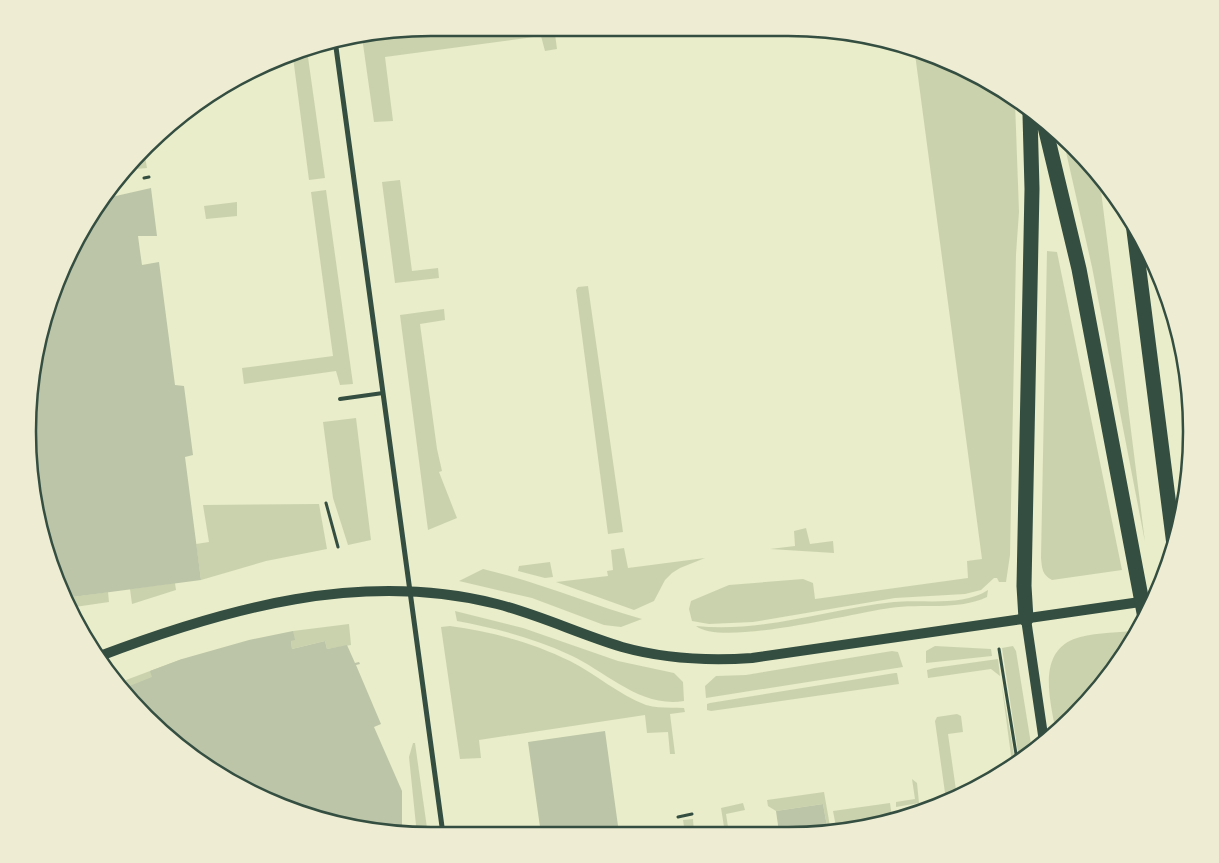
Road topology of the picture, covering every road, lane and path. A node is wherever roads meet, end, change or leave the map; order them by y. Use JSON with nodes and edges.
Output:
{"nodes":[{"id":1,"x":336,"y":48,"type":"edge"},
{"id":2,"x":1030,"y":120,"type":"edge"},
{"id":3,"x":1046,"y":133,"type":"edge"},
{"id":4,"x":149,"y":177,"type":"dead end"},
{"id":5,"x":144,"y":178,"type":"dead end"},
{"id":6,"x":1136,"y":245,"type":"edge"},
{"id":7,"x":383,"y":393,"type":"junction"},
{"id":8,"x":340,"y":399,"type":"dead end"},
{"id":9,"x":326,"y":503,"type":"dead end"},
{"id":10,"x":1171,"y":524,"type":"edge"},
{"id":11,"x":338,"y":548,"type":"dead end"},
{"id":12,"x":410,"y":591,"type":"junction"},
{"id":13,"x":1144,"y":601,"type":"edge"},
{"id":14,"x":1142,"y":605,"type":"edge"},
{"id":15,"x":1026,"y":618,"type":"junction"},
{"id":16,"x":999,"y":648,"type":"dead end"},
{"id":17,"x":105,"y":654,"type":"edge"},
{"id":18,"x":1043,"y":733,"type":"edge"},
{"id":19,"x":1016,"y":754,"type":"edge"},
{"id":20,"x":692,"y":814,"type":"dead end"},
{"id":21,"x":678,"y":816,"type":"dead end"},
{"id":22,"x":442,"y":827,"type":"edge"}],
"edges":[{"from":1,"to":7,"type":"street"},
{"from":2,"to":15,"type":"highway"},
{"from":3,"to":14,"type":"highway"},
{"from":4,"to":5,"type":"path"},
{"from":6,"to":10,"type":"highway"},
{"from":7,"to":8,"type":"lane"},
{"from":7,"to":12,"type":"street"},
{"from":9,"to":11,"type":"path"},
{"from":12,"to":15,"type":"main road"},
{"from":12,"to":17,"type":"main road"},
{"from":12,"to":22,"type":"street"},
{"from":13,"to":15,"type":"main road"},
{"from":15,"to":18,"type":"main road"},
{"from":16,"to":19,"type":"path"},
{"from":20,"to":21,"type":"path"}]}
